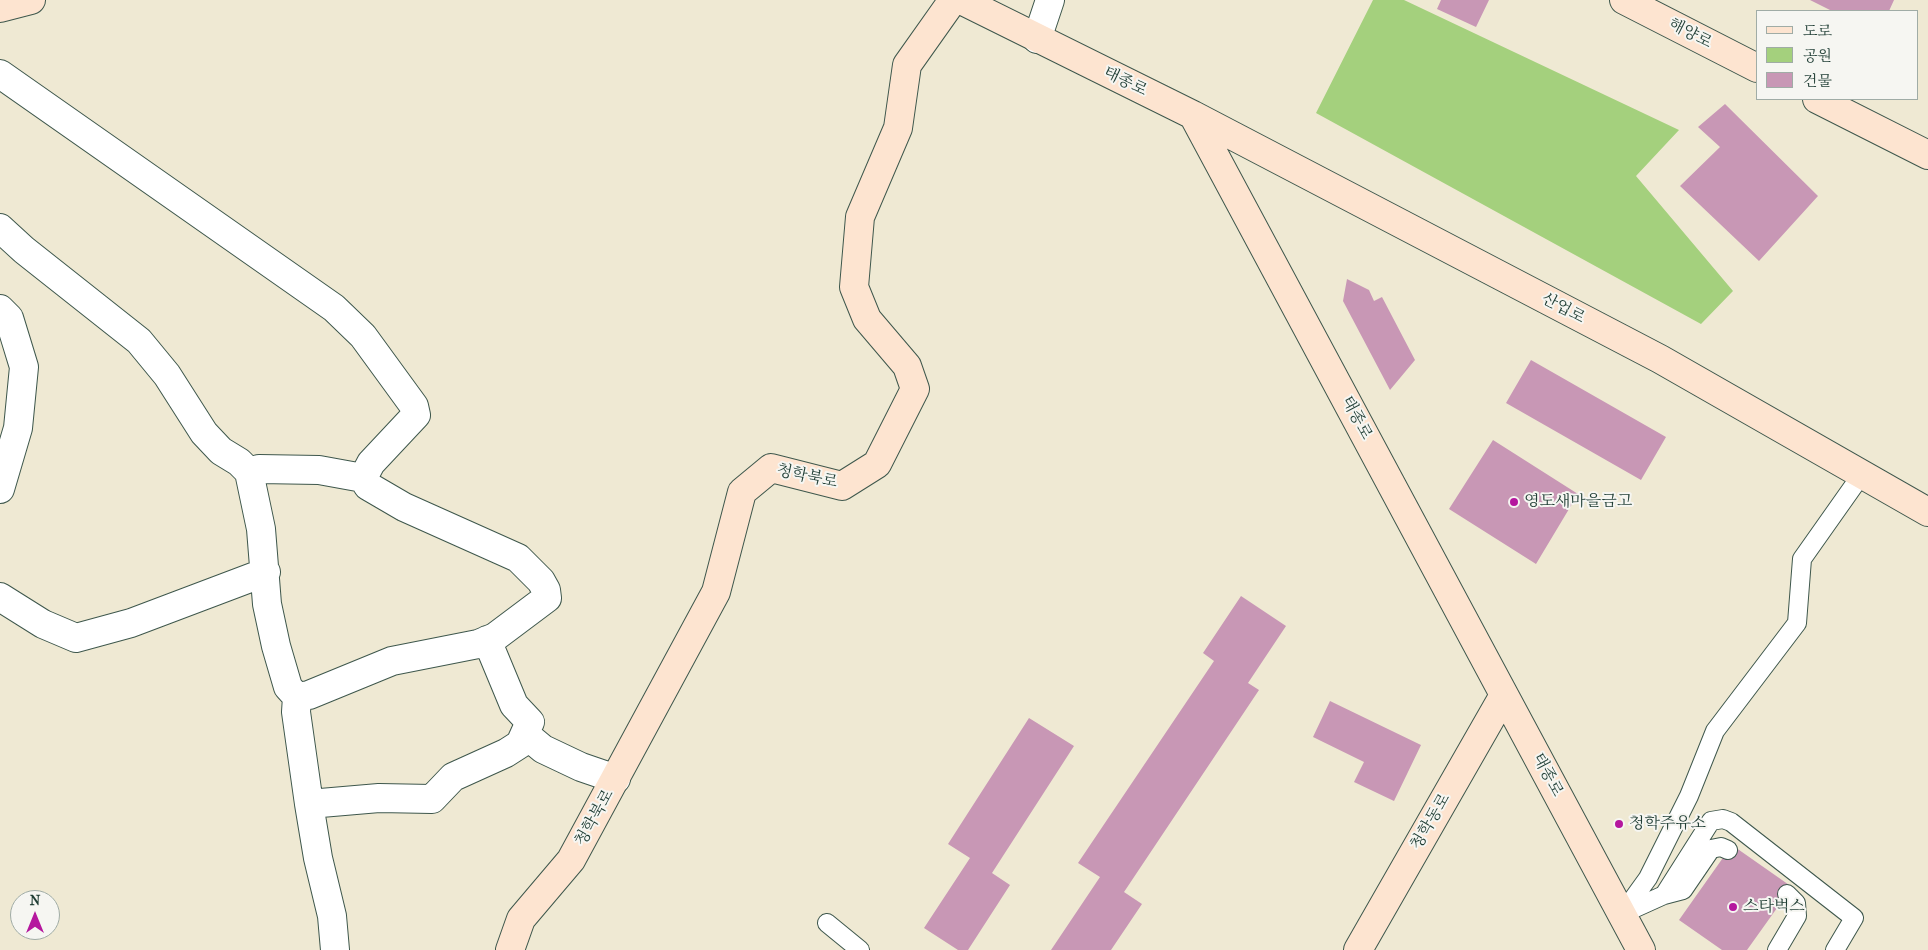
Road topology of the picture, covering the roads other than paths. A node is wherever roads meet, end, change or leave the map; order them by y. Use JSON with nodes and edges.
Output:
{"nodes":[{"id":1,"x":31,"y":0,"type":"edge"},
{"id":2,"x":953,"y":0,"type":"edge"},
{"id":3,"x":960,"y":0,"type":"edge"},
{"id":4,"x":1050,"y":0,"type":"edge"},
{"id":5,"x":1624,"y":0,"type":"edge"},
{"id":6,"x":0,"y":8,"type":"edge"},
{"id":7,"x":1038,"y":38,"type":"junction"},
{"id":8,"x":1756,"y":67,"type":"edge"},
{"id":9,"x":0,"y":74,"type":"edge"},
{"id":10,"x":1819,"y":100,"type":"edge"},
{"id":11,"x":1193,"y":116,"type":"junction"},
{"id":12,"x":1928,"y":156,"type":"edge"},
{"id":13,"x":0,"y":228,"type":"edge"},
{"id":14,"x":0,"y":309,"type":"edge"},
{"id":15,"x":249,"y":472,"type":"junction"},
{"id":16,"x":1862,"y":474,"type":"junction"},
{"id":17,"x":363,"y":478,"type":"junction"},
{"id":18,"x":0,"y":489,"type":"edge"},
{"id":19,"x":1928,"y":512,"type":"edge"},
{"id":20,"x":266,"y":572,"type":"junction"},
{"id":21,"x":0,"y":597,"type":"edge"},
{"id":22,"x":487,"y":640,"type":"junction"},
{"id":23,"x":1504,"y":694,"type":"junction"},
{"id":24,"x":297,"y":697,"type":"junction"},
{"id":25,"x":525,"y":734,"type":"junction"},
{"id":26,"x":616,"y":779,"type":"junction"},
{"id":27,"x":309,"y":804,"type":"junction"},
{"id":28,"x":1728,"y":850,"type":"dead end"},
{"id":29,"x":1664,"y":894,"type":"junction"},
{"id":30,"x":1787,"y":894,"type":"dead end"},
{"id":31,"x":1622,"y":914,"type":"junction"},
{"id":32,"x":827,"y":924,"type":"dead end"},
{"id":33,"x":1636,"y":948,"type":"edge"},
{"id":34,"x":335,"y":950,"type":"edge"},
{"id":35,"x":510,"y":950,"type":"edge"},
{"id":36,"x":860,"y":950,"type":"edge"},
{"id":37,"x":1358,"y":950,"type":"edge"},
{"id":38,"x":1777,"y":950,"type":"edge"},
{"id":39,"x":1835,"y":950,"type":"edge"}],
"edges":[{"from":1,"to":6,"type":"main road"},
{"from":2,"to":26,"type":"main road","name":"청학북로"},
{"from":3,"to":7,"type":"main road","name":"태종로"},
{"from":4,"to":7,"type":"street"},
{"from":5,"to":8,"type":"main road","name":"해양로"},
{"from":7,"to":11,"type":"main road","name":"태종로"},
{"from":9,"to":17,"type":"street"},
{"from":10,"to":12,"type":"main road"},
{"from":11,"to":16,"type":"main road","name":"산업로"},
{"from":11,"to":23,"type":"main road","name":"태종로"},
{"from":13,"to":15,"type":"street"},
{"from":14,"to":18,"type":"street"},
{"from":15,"to":17,"type":"street"},
{"from":15,"to":20,"type":"street"},
{"from":16,"to":19,"type":"main road","name":"산업로"},
{"from":16,"to":31,"type":"lane"},
{"from":17,"to":22,"type":"street"},
{"from":20,"to":21,"type":"street"},
{"from":20,"to":24,"type":"street"},
{"from":22,"to":24,"type":"street"},
{"from":22,"to":25,"type":"street"},
{"from":23,"to":31,"type":"main road","name":"태종로"},
{"from":23,"to":37,"type":"main road","name":"청학동로"},
{"from":24,"to":27,"type":"street"},
{"from":25,"to":26,"type":"street"},
{"from":25,"to":27,"type":"street"},
{"from":26,"to":35,"type":"main road","name":"청학북로"},
{"from":27,"to":34,"type":"street"},
{"from":28,"to":29,"type":"lane"},
{"from":29,"to":31,"type":"lane"},
{"from":29,"to":39,"type":"lane"},
{"from":30,"to":38,"type":"lane"},
{"from":31,"to":33,"type":"main road","name":"태종로"},
{"from":32,"to":36,"type":"lane"}]}
